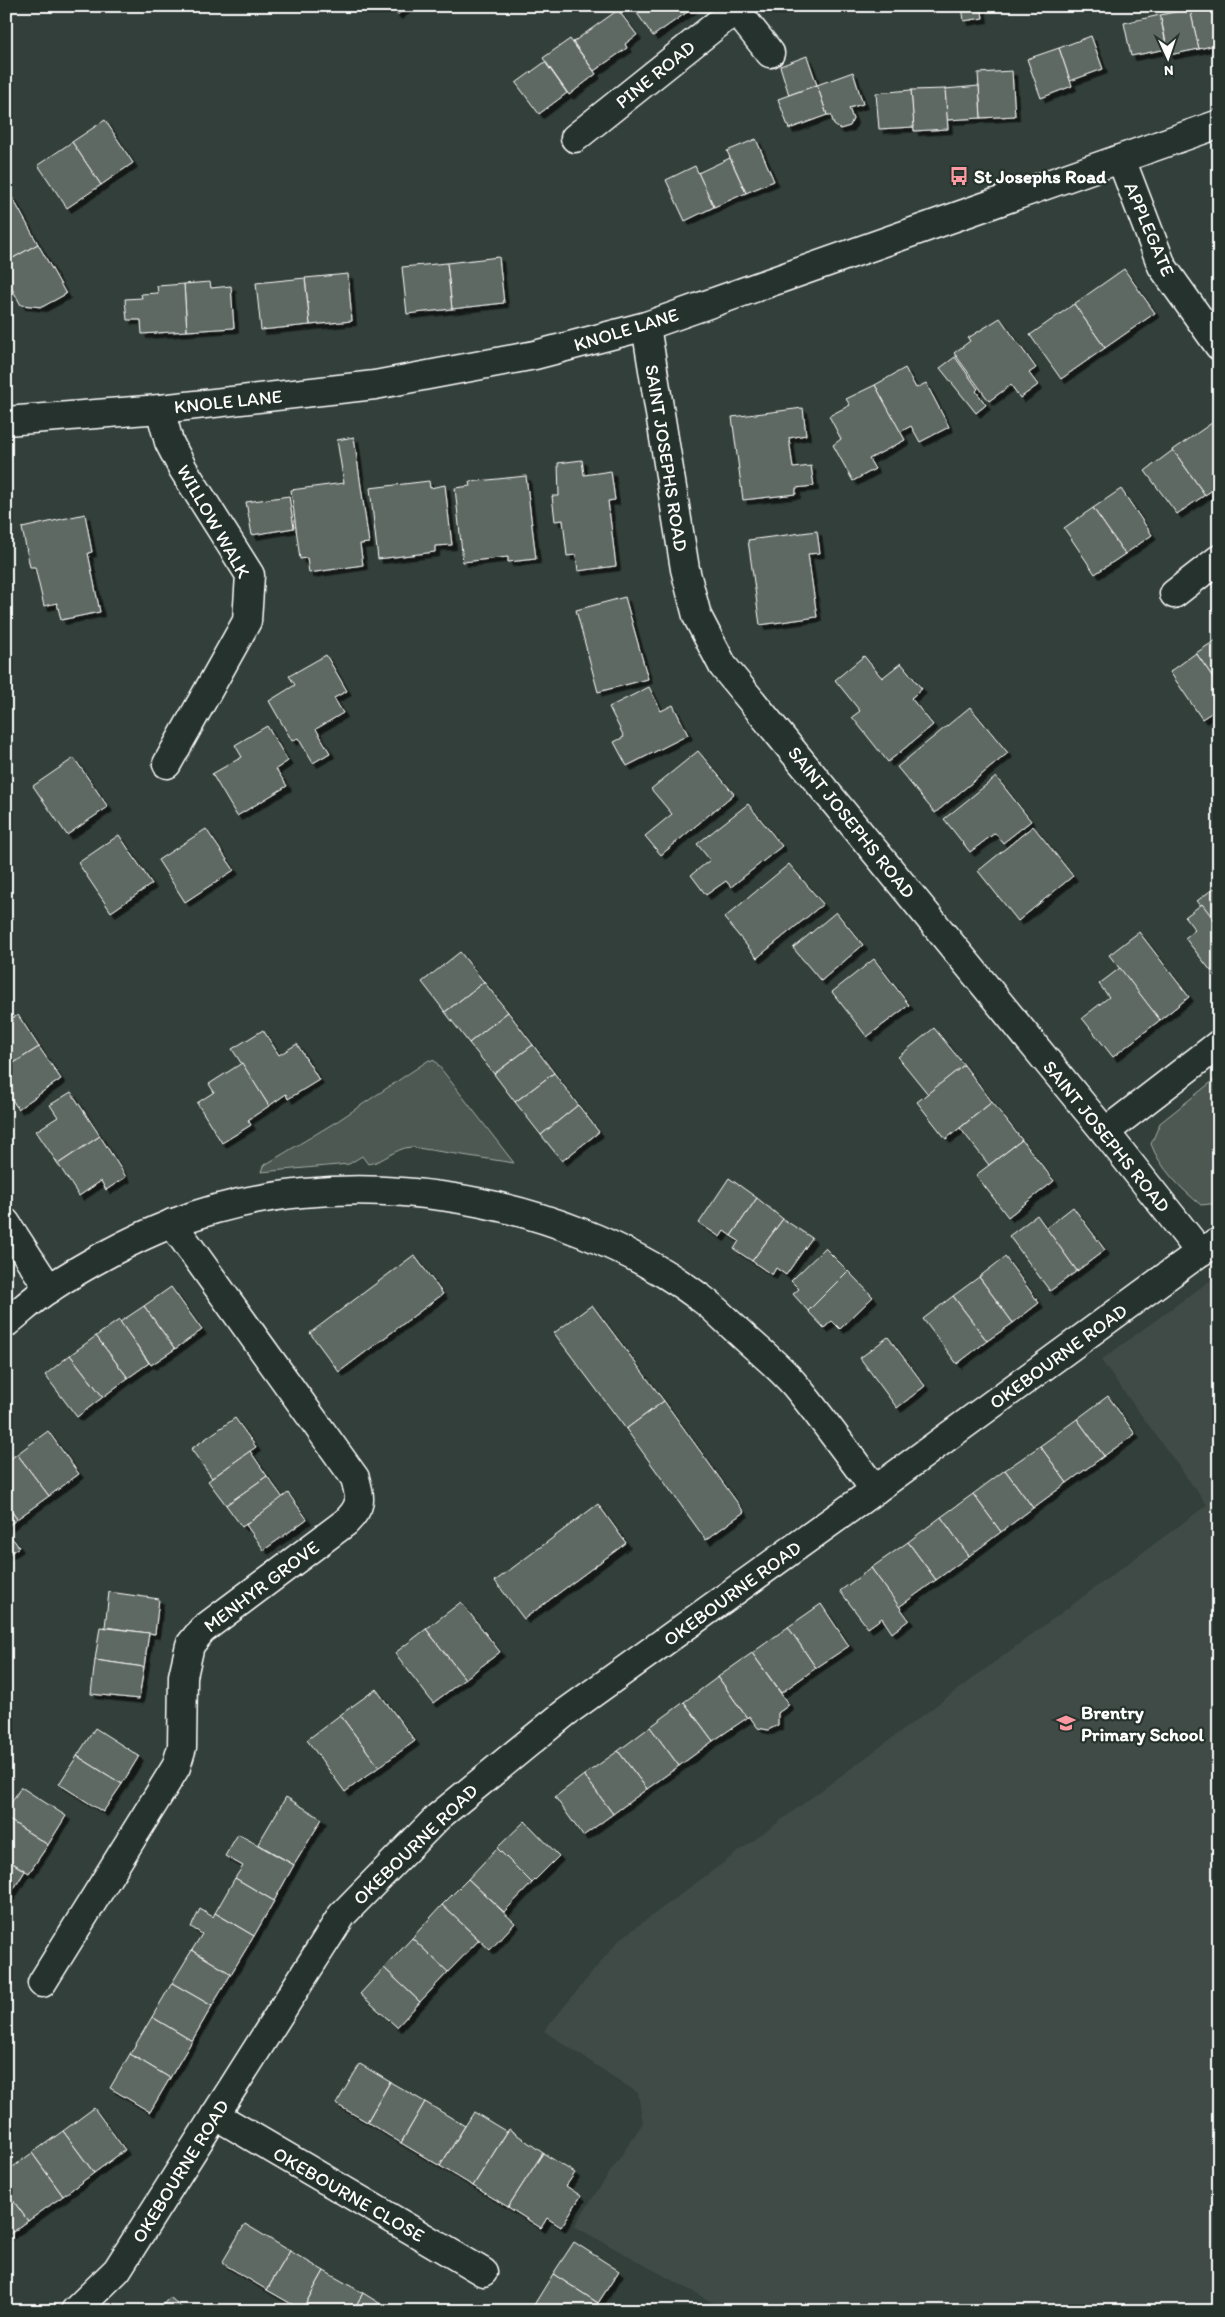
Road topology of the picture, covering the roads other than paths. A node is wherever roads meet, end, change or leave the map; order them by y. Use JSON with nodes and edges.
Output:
{"nodes":[{"id":1,"x":738,"y":8,"type":"edge"},
{"id":2,"x":770,"y":53,"type":"dead end"},
{"id":3,"x":1219,"y":124,"type":"edge"},
{"id":4,"x":575,"y":138,"type":"dead end"},
{"id":5,"x":1121,"y":159,"type":"junction"},
{"id":6,"x":646,"y":326,"type":"junction"},
{"id":7,"x":1219,"y":346,"type":"edge"},
{"id":8,"x":160,"y":409,"type":"junction"},
{"id":9,"x":6,"y":421,"type":"edge"},
{"id":10,"x":1219,"y":559,"type":"edge"},
{"id":11,"x":1174,"y":594,"type":"dead end"},
{"id":12,"x":167,"y":764,"type":"dead end"},
{"id":13,"x":1219,"y":1044,"type":"edge"},
{"id":14,"x":1105,"y":1132,"type":"junction"},
{"id":15,"x":6,"y":1223,"type":"edge"},
{"id":16,"x":172,"y":1224,"type":"junction"},
{"id":17,"x":1209,"y":1247,"type":"edge"},
{"id":18,"x":49,"y":1289,"type":"junction"},
{"id":19,"x":6,"y":1324,"type":"edge"},
{"id":20,"x":875,"y":1490,"type":"junction"},
{"id":21,"x":42,"y":1983,"type":"dead end"},
{"id":22,"x":214,"y":2115,"type":"junction"},
{"id":23,"x":482,"y":2272,"type":"dead end"},
{"id":24,"x":75,"y":2311,"type":"edge"}],
"edges":[{"from":1,"to":2,"type":"street","name":"PINE ROAD"},
{"from":1,"to":4,"type":"street","name":"PINE ROAD"},
{"from":3,"to":5,"type":"street","name":"KNOLE LANE"},
{"from":5,"to":6,"type":"street","name":"KNOLE LANE"},
{"from":5,"to":7,"type":"street","name":"APPLEGATE"},
{"from":6,"to":8,"type":"street","name":"KNOLE LANE"},
{"from":6,"to":14,"type":"street","name":"SAINT JOSEPHS ROAD"},
{"from":8,"to":9,"type":"street","name":"KNOLE LANE"},
{"from":8,"to":12,"type":"street","name":"WILLOW WALK"},
{"from":10,"to":11,"type":"street"},
{"from":13,"to":14,"type":"street"},
{"from":14,"to":17,"type":"street","name":"SAINT JOSEPHS ROAD"},
{"from":15,"to":18,"type":"street"},
{"from":16,"to":18,"type":"street"},
{"from":16,"to":20,"type":"street"},
{"from":16,"to":21,"type":"street","name":"MENHYR GROVE"},
{"from":17,"to":20,"type":"street","name":"OKEBOURNE ROAD"},
{"from":18,"to":19,"type":"street"},
{"from":20,"to":22,"type":"street","name":"OKEBOURNE ROAD"},
{"from":22,"to":23,"type":"street","name":"OKEBOURNE CLOSE"},
{"from":22,"to":24,"type":"street","name":"OKEBOURNE ROAD"}]}
